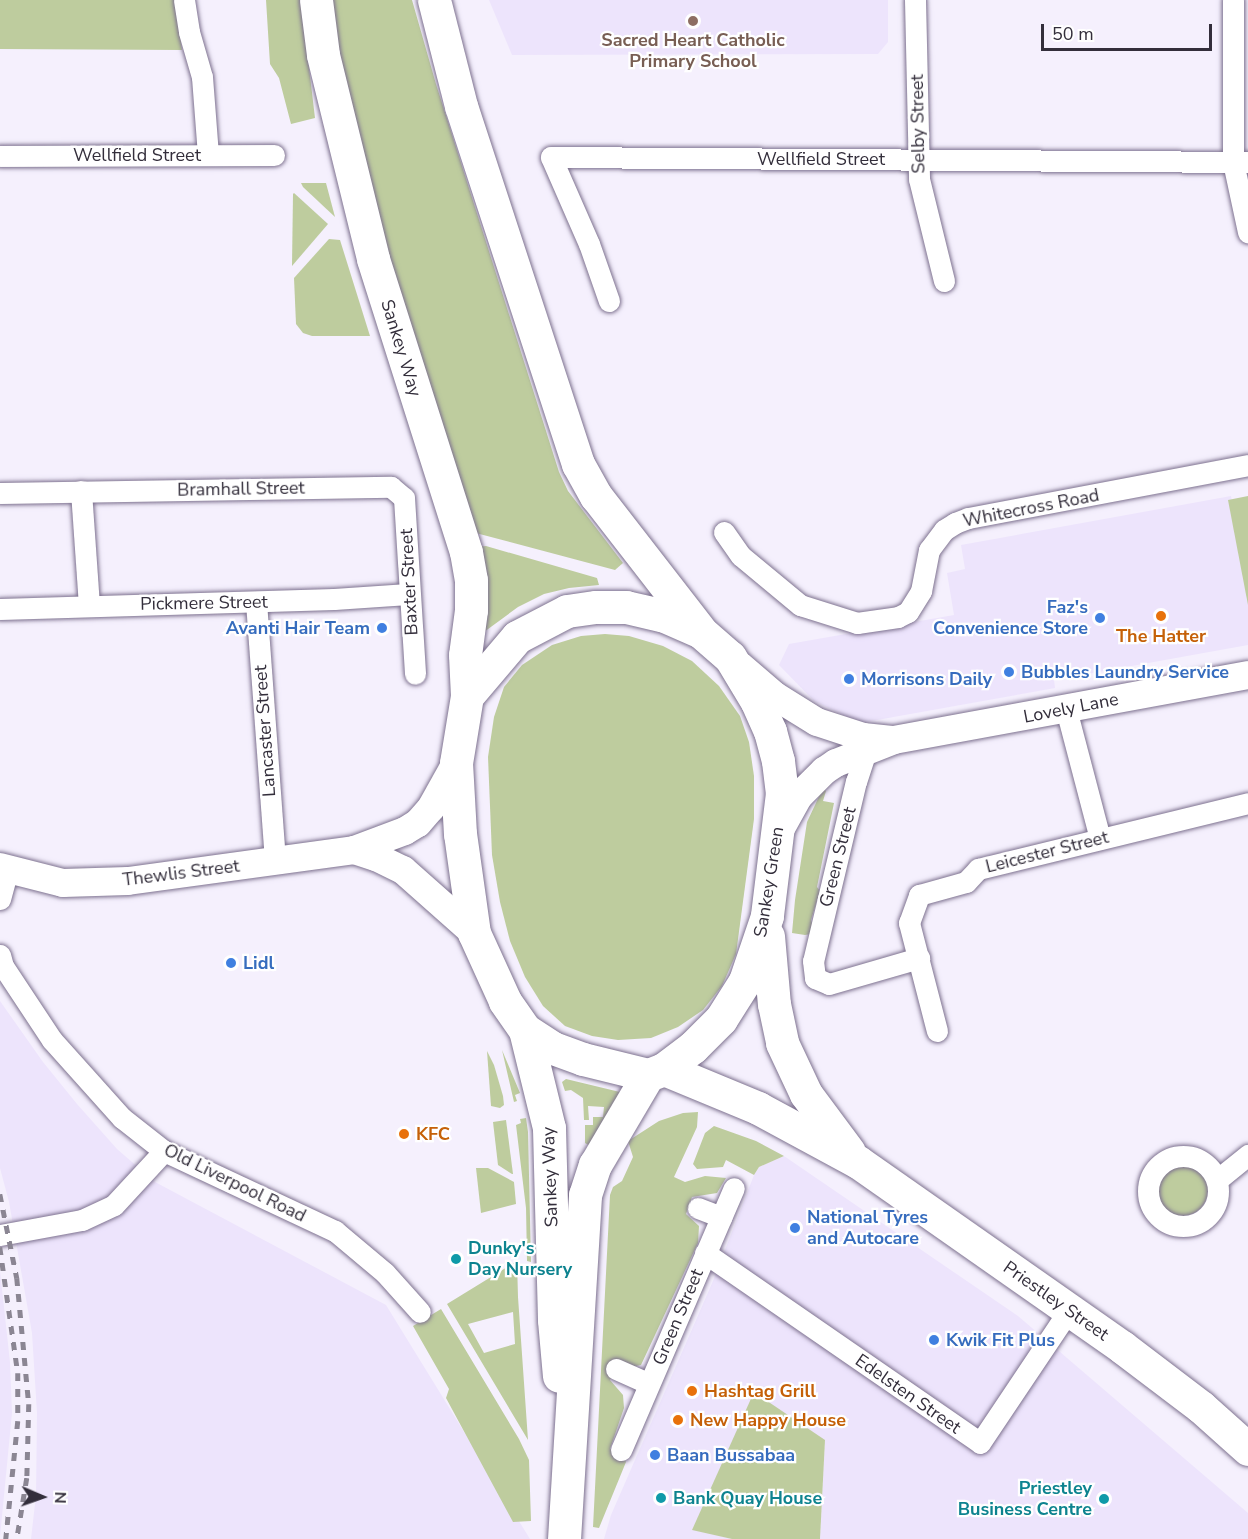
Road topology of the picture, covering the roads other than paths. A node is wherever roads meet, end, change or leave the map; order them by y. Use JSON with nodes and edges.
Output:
{"nodes":[{"id":1,"x":184,"y":0,"type":"edge"},
{"id":2,"x":316,"y":0,"type":"edge"},
{"id":3,"x":434,"y":0,"type":"edge"},
{"id":4,"x":915,"y":0,"type":"edge"},
{"id":5,"x":1233,"y":0,"type":"edge"},
{"id":6,"x":208,"y":155,"type":"junction"},
{"id":7,"x":274,"y":155,"type":"dead end"},
{"id":8,"x":0,"y":156,"type":"edge"},
{"id":9,"x":918,"y":160,"type":"junction"},
{"id":10,"x":1241,"y":162,"type":"edge"},
{"id":11,"x":1248,"y":232,"type":"edge"},
{"id":12,"x":944,"y":280,"type":"dead end"},
{"id":13,"x":609,"y":302,"type":"dead end"},
{"id":14,"x":1248,"y":465,"type":"edge"},
{"id":15,"x":81,"y":491,"type":"junction"},
{"id":16,"x":400,"y":492,"type":"joint"},
{"id":17,"x":0,"y":493,"type":"edge"},
{"id":18,"x":724,"y":532,"type":"dead end"},
{"id":19,"x":408,"y":594,"type":"junction"},
{"id":20,"x":256,"y":602,"type":"junction"},
{"id":21,"x":89,"y":606,"type":"junction"},
{"id":22,"x":0,"y":609,"type":"edge"},
{"id":23,"x":701,"y":632,"type":"junction"},
{"id":24,"x":729,"y":657,"type":"junction"},
{"id":25,"x":415,"y":674,"type":"dead end"},
{"id":26,"x":1248,"y":675,"type":"edge"},
{"id":27,"x":467,"y":696,"type":"junction"},
{"id":28,"x":1066,"y":709,"type":"junction"},
{"id":29,"x":865,"y":744,"type":"junction"},
{"id":30,"x":456,"y":763,"type":"junction"},
{"id":31,"x":1248,"y":803,"type":"edge"},
{"id":32,"x":779,"y":831,"type":"junction"},
{"id":33,"x":1100,"y":838,"type":"junction"},
{"id":34,"x":354,"y":850,"type":"junction"},
{"id":35,"x":275,"y":860,"type":"junction"},
{"id":36,"x":4,"y":868,"type":"edge"},
{"id":37,"x":0,"y":899,"type":"edge"},
{"id":38,"x":767,"y":916,"type":"junction"},
{"id":39,"x":474,"y":933,"type":"junction"},
{"id":40,"x":0,"y":955,"type":"edge"},
{"id":41,"x":919,"y":958,"type":"junction"},
{"id":42,"x":525,"y":1030,"type":"junction"},
{"id":43,"x":937,"y":1031,"type":"dead end"},
{"id":44,"x":656,"y":1072,"type":"junction"},
{"id":45,"x":164,"y":1151,"type":"junction"},
{"id":46,"x":1248,"y":1155,"type":"edge"},
{"id":47,"x":858,"y":1162,"type":"junction"},
{"id":48,"x":1217,"y":1180,"type":"dead end"},
{"id":49,"x":734,"y":1188,"type":"dead end"},
{"id":50,"x":698,"y":1208,"type":"dead end"},
{"id":51,"x":721,"y":1217,"type":"junction"},
{"id":52,"x":0,"y":1235,"type":"edge"},
{"id":53,"x":705,"y":1253,"type":"junction"},
{"id":54,"x":1069,"y":1310,"type":"junction"},
{"id":55,"x":420,"y":1312,"type":"dead end"},
{"id":56,"x":616,"y":1370,"type":"dead end"},
{"id":57,"x":649,"y":1384,"type":"junction"},
{"id":58,"x":1248,"y":1449,"type":"edge"},
{"id":59,"x":621,"y":1450,"type":"dead end"},
{"id":60,"x":567,"y":1471,"type":"junction"},
{"id":61,"x":564,"y":1539,"type":"edge"}],
"edges":[{"from":1,"to":6,"type":"street"},
{"from":2,"to":27,"type":"highway","name":"Sankey Way"},
{"from":3,"to":23,"type":"highway"},
{"from":4,"to":9,"type":"street","name":"Selby Street"},
{"from":5,"to":10,"type":"street"},
{"from":6,"to":7,"type":"street","name":"Wellfield Street"},
{"from":6,"to":8,"type":"street","name":"Wellfield Street"},
{"from":9,"to":10,"type":"street","name":"Wellfield Street"},
{"from":9,"to":12,"type":"street","name":"Selby Street"},
{"from":9,"to":13,"type":"street","name":"Wellfield Street"},
{"from":10,"to":11,"type":"street"},
{"from":14,"to":18,"type":"street","name":"Whitecross Road"},
{"from":15,"to":16,"type":"street","name":"Bramhall Street"},
{"from":15,"to":17,"type":"street","name":"Bramhall Street"},
{"from":15,"to":21,"type":"street"},
{"from":16,"to":19,"type":"street","name":"Baxter Street"},
{"from":19,"to":20,"type":"street","name":"Pickmere Street"},
{"from":19,"to":25,"type":"street","name":"Baxter Street"},
{"from":20,"to":21,"type":"street","name":"Pickmere Street"},
{"from":20,"to":35,"type":"street","name":"Lancaster Street"},
{"from":21,"to":22,"type":"street","name":"Pickmere Street"},
{"from":23,"to":24,"type":"highway","name":"Sankey Green"},
{"from":23,"to":27,"type":"highway","name":"Sankey Green"},
{"from":24,"to":29,"type":"street"},
{"from":24,"to":32,"type":"highway","name":"Sankey Green"},
{"from":26,"to":28,"type":"street","name":"Lovely Lane"},
{"from":27,"to":30,"type":"highway","name":"Sankey Green"},
{"from":28,"to":29,"type":"street","name":"Lovely Lane"},
{"from":28,"to":33,"type":"street"},
{"from":29,"to":32,"type":"street","name":"Lovely Lane"},
{"from":29,"to":41,"type":"street","name":"Green Street"},
{"from":30,"to":34,"type":"street","name":"Thewlis Street"},
{"from":30,"to":39,"type":"highway","name":"Sankey Green"},
{"from":31,"to":33,"type":"street","name":"Leicester Street"},
{"from":32,"to":38,"type":"highway","name":"Sankey Green"},
{"from":33,"to":41,"type":"street","name":"Leicester Street"},
{"from":34,"to":35,"type":"street","name":"Thewlis Street"},
{"from":34,"to":39,"type":"street","name":"Thewlis Street"},
{"from":35,"to":36,"type":"street","name":"Thewlis Street"},
{"from":36,"to":37,"type":"street"},
{"from":38,"to":44,"type":"highway","name":"Sankey Green"},
{"from":38,"to":47,"type":"highway","name":"Priestley Street"},
{"from":39,"to":42,"type":"highway","name":"Sankey Green"},
{"from":40,"to":45,"type":"street","name":"Old Liverpool Road"},
{"from":41,"to":43,"type":"street","name":"Leicester Street"},
{"from":42,"to":44,"type":"highway","name":"Sankey Green"},
{"from":42,"to":60,"type":"highway","name":"Sankey Way"},
{"from":44,"to":47,"type":"highway","name":"Priestley Street"},
{"from":44,"to":60,"type":"highway","name":"Sankey Way"},
{"from":45,"to":52,"type":"street"},
{"from":45,"to":55,"type":"street","name":"Old Liverpool Road"},
{"from":46,"to":48,"type":"street"},
{"from":47,"to":54,"type":"highway","name":"Priestley Street"},
{"from":49,"to":51,"type":"street","name":"Green Street"},
{"from":50,"to":51,"type":"street"},
{"from":51,"to":53,"type":"street","name":"Green Street"},
{"from":53,"to":54,"type":"street","name":"Edelsten Street"},
{"from":53,"to":57,"type":"street","name":"Green Street"},
{"from":54,"to":58,"type":"highway","name":"Priestley Street"},
{"from":56,"to":57,"type":"street","name":"Green Street"},
{"from":57,"to":59,"type":"street","name":"Green Street"},
{"from":60,"to":61,"type":"highway","name":"Sankey Way"}]}
